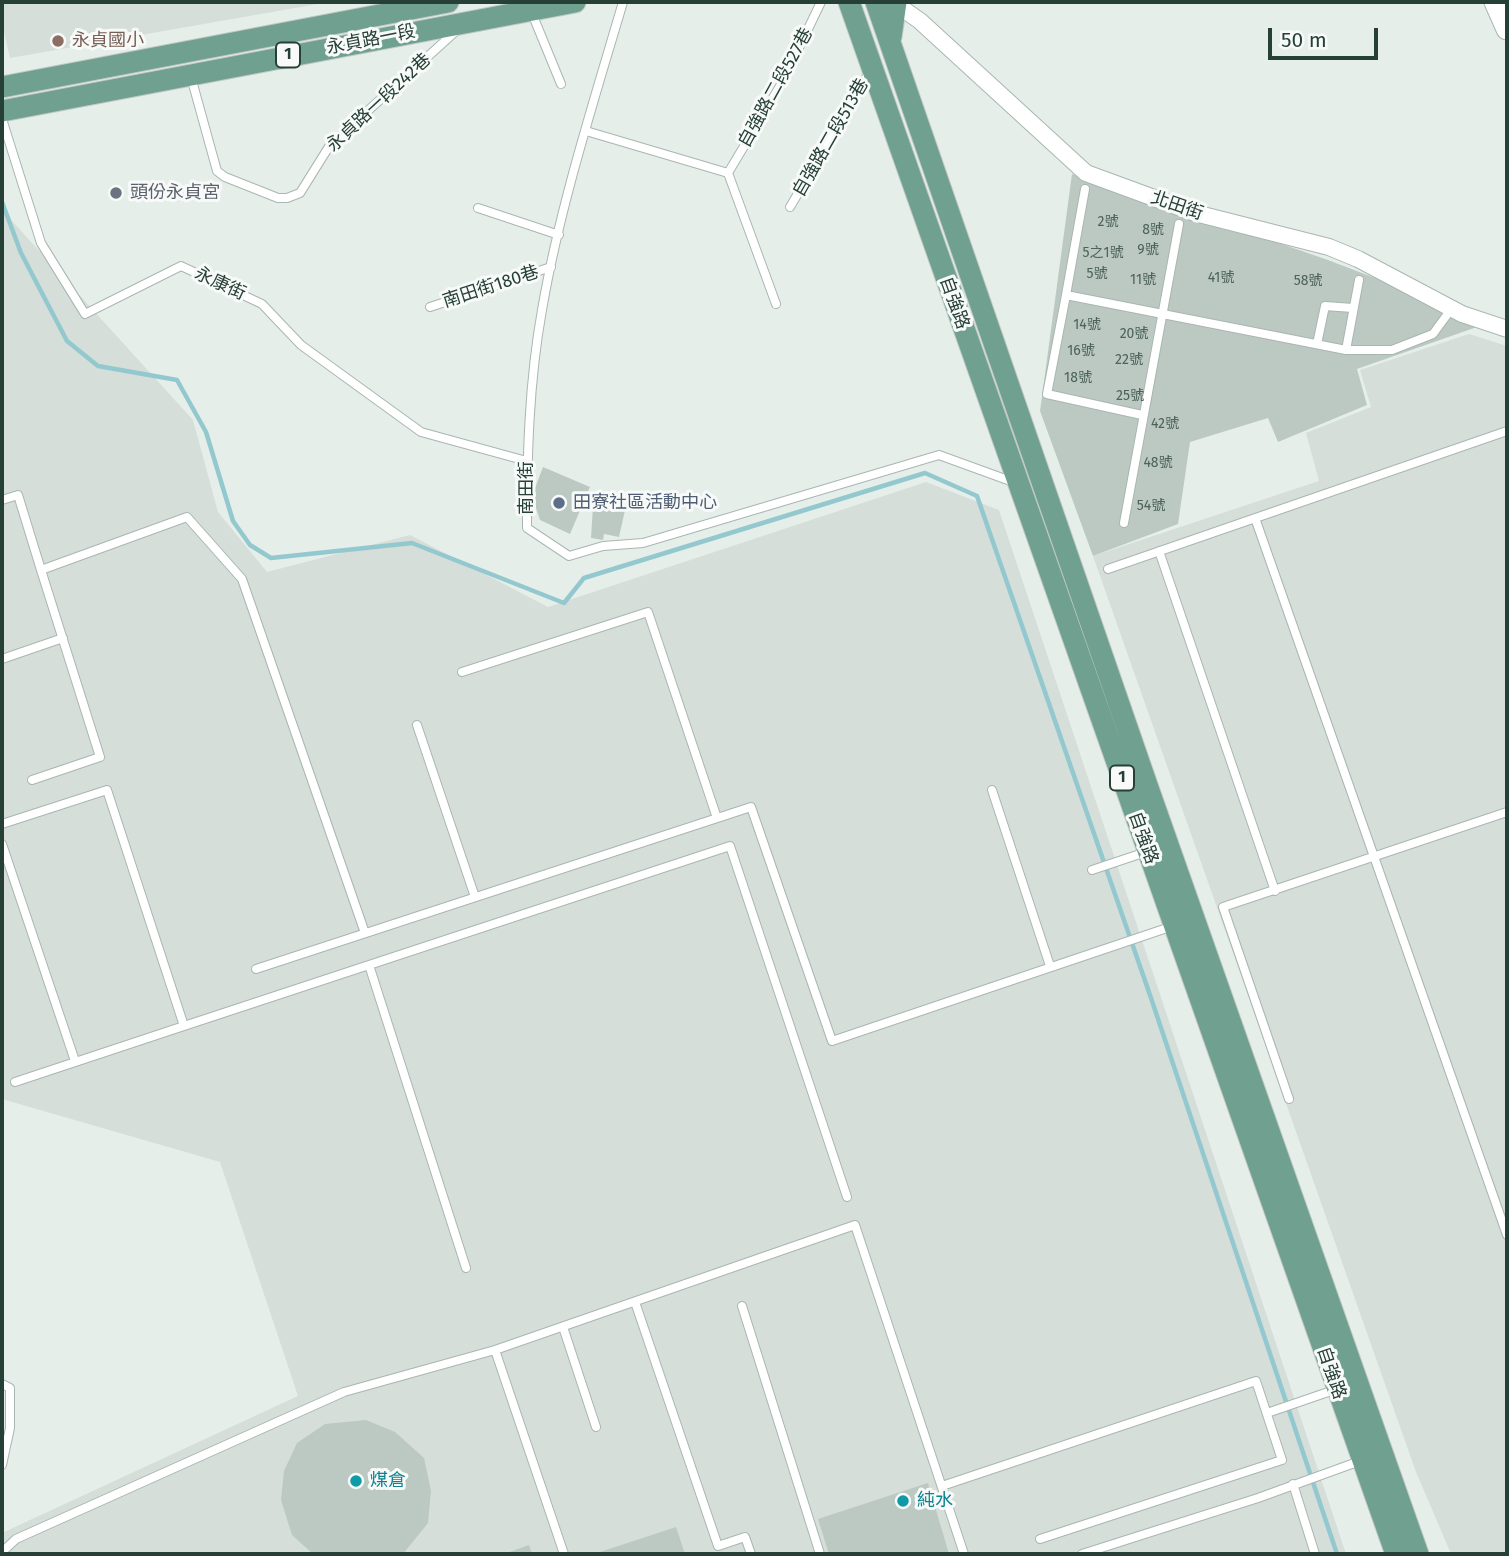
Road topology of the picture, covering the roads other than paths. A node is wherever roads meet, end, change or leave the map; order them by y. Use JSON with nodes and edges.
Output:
{"nodes":[{"id":1,"x":448,"y":2,"type":"edge"},
{"id":2,"x":575,"y":2,"type":"edge"},
{"id":3,"x":623,"y":2,"type":"edge"},
{"id":4,"x":821,"y":2,"type":"edge"},
{"id":5,"x":849,"y":2,"type":"edge"},
{"id":6,"x":890,"y":2,"type":"edge"},
{"id":7,"x":1494,"y":2,"type":"edge"},
{"id":8,"x":529,"y":6,"type":"edge"},
{"id":9,"x":466,"y":22,"type":"junction"},
{"id":10,"x":1507,"y":29,"type":"edge"},
{"id":11,"x":299,"y":31,"type":"junction"},
{"id":12,"x":303,"y":52,"type":"junction"},
{"id":13,"x":871,"y":69,"type":"junction"},
{"id":14,"x":190,"y":74,"type":"junction"},
{"id":15,"x":561,"y":84,"type":"dead end"},
{"id":16,"x":2,"y":87,"type":"edge"},
{"id":17,"x":2,"y":111,"type":"edge"},
{"id":18,"x":2,"y":119,"type":"edge"},
{"id":19,"x":586,"y":131,"type":"junction"},
{"id":20,"x":728,"y":173,"type":"junction"},
{"id":21,"x":1085,"y":188,"type":"dead end"},
{"id":22,"x":478,"y":208,"type":"dead end"},
{"id":23,"x":790,"y":208,"type":"dead end"},
{"id":24,"x":1179,"y":224,"type":"dead end"},
{"id":25,"x":559,"y":235,"type":"junction"},
{"id":26,"x":551,"y":267,"type":"junction"},
{"id":27,"x":1359,"y":279,"type":"dead end"},
{"id":28,"x":1066,"y":295,"type":"junction"},
{"id":29,"x":776,"y":304,"type":"dead end"},
{"id":30,"x":430,"y":307,"type":"dead end"},
{"id":31,"x":1353,"y":308,"type":"junction"},
{"id":32,"x":1452,"y":308,"type":"junction"},
{"id":33,"x":1163,"y":314,"type":"junction"},
{"id":34,"x":1507,"y":329,"type":"edge"},
{"id":35,"x":1318,"y":344,"type":"junction"},
{"id":36,"x":1346,"y":350,"type":"junction"},
{"id":37,"x":1142,"y":415,"type":"junction"},
{"id":38,"x":1507,"y":431,"type":"edge"},
{"id":39,"x":527,"y":464,"type":"junction"},
{"id":40,"x":1039,"y":477,"type":"junction"},
{"id":41,"x":1019,"y":484,"type":"junction"},
{"id":42,"x":2,"y":500,"type":"edge"},
{"id":43,"x":1255,"y":518,"type":"junction"},
{"id":44,"x":1124,"y":523,"type":"dead end"},
{"id":45,"x":1159,"y":551,"type":"junction"},
{"id":46,"x":1108,"y":569,"type":"dead end"},
{"id":47,"x":41,"y":570,"type":"junction"},
{"id":48,"x":63,"y":638,"type":"junction"},
{"id":49,"x":2,"y":659,"type":"edge"},
{"id":50,"x":462,"y":672,"type":"dead end"},
{"id":51,"x":417,"y":725,"type":"dead end"},
{"id":52,"x":32,"y":780,"type":"dead end"},
{"id":53,"x":992,"y":790,"type":"dead end"},
{"id":54,"x":1507,"y":812,"type":"edge"},
{"id":55,"x":717,"y":818,"type":"junction"},
{"id":56,"x":2,"y":824,"type":"edge"},
{"id":57,"x":2,"y":844,"type":"edge"},
{"id":58,"x":1158,"y":847,"type":"junction"},
{"id":59,"x":1374,"y":857,"type":"junction"},
{"id":60,"x":1092,"y":870,"type":"dead end"},
{"id":61,"x":1275,"y":891,"type":"junction"},
{"id":62,"x":475,"y":897,"type":"junction"},
{"id":63,"x":1184,"y":921,"type":"junction"},
{"id":64,"x":365,"y":933,"type":"junction"},
{"id":65,"x":369,"y":965,"type":"junction"},
{"id":66,"x":1050,"y":966,"type":"junction"},
{"id":67,"x":256,"y":969,"type":"dead end"},
{"id":68,"x":184,"y":1026,"type":"junction"},
{"id":69,"x":75,"y":1061,"type":"junction"},
{"id":70,"x":15,"y":1082,"type":"dead end"},
{"id":71,"x":1289,"y":1099,"type":"dead end"},
{"id":72,"x":847,"y":1197,"type":"dead end"},
{"id":73,"x":1507,"y":1235,"type":"edge"},
{"id":74,"x":466,"y":1268,"type":"dead end"},
{"id":75,"x":635,"y":1302,"type":"junction"},
{"id":76,"x":742,"y":1306,"type":"dead end"},
{"id":77,"x":563,"y":1326,"type":"junction"},
{"id":78,"x":495,"y":1350,"type":"junction"},
{"id":79,"x":1357,"y":1382,"type":"junction"},
{"id":80,"x":2,"y":1384,"type":"edge"},
{"id":81,"x":1336,"y":1389,"type":"junction"},
{"id":82,"x":1267,"y":1413,"type":"junction"},
{"id":83,"x":596,"y":1427,"type":"dead end"},
{"id":84,"x":1383,"y":1453,"type":"junction"},
{"id":85,"x":1362,"y":1460,"type":"junction"},
{"id":86,"x":2,"y":1465,"type":"edge"},
{"id":87,"x":1291,"y":1485,"type":"junction"},
{"id":88,"x":942,"y":1486,"type":"junction"},
{"id":89,"x":1040,"y":1539,"type":"dead end"},
{"id":90,"x":2,"y":1552,"type":"edge"},
{"id":91,"x":564,"y":1554,"type":"edge"},
{"id":92,"x":751,"y":1554,"type":"edge"},
{"id":93,"x":820,"y":1554,"type":"edge"},
{"id":94,"x":964,"y":1554,"type":"edge"},
{"id":95,"x":1082,"y":1554,"type":"edge"},
{"id":96,"x":1315,"y":1554,"type":"edge"},
{"id":97,"x":1396,"y":1554,"type":"edge"},
{"id":98,"x":1418,"y":1554,"type":"edge"}],
"edges":[{"from":1,"to":11,"type":"main road","name":"永貞路一段","number":"1"},
{"from":2,"to":8,"type":"main road","name":"永貞路一段","number":"1"},
{"from":3,"to":19,"type":"lane","name":"南田街"},
{"from":4,"to":20,"type":"lane","name":"自強路二段527巷"},
{"from":5,"to":13,"type":"main road","name":"自強路","number":"1"},
{"from":6,"to":32,"type":"street","name":"北田街"},
{"from":6,"to":40,"type":"main road","name":"自強路","number":"1"},
{"from":7,"to":10,"type":"main road"},
{"from":8,"to":9,"type":"main road","name":"永貞路一段","number":"1"},
{"from":8,"to":15,"type":"lane"},
{"from":9,"to":12,"type":"main road","name":"永貞路一段","number":"1"},
{"from":9,"to":14,"type":"lane","name":"永貞路一段242巷"},
{"from":11,"to":12,"type":"main road"},
{"from":11,"to":16,"type":"main road","name":"永貞路一段","number":"1"},
{"from":12,"to":14,"type":"main road","name":"永貞路一段","number":"1"},
{"from":13,"to":23,"type":"lane","name":"自強路二段513巷"},
{"from":13,"to":41,"type":"main road","name":"自強路","number":"1"},
{"from":14,"to":17,"type":"main road","name":"永貞路一段","number":"1"},
{"from":18,"to":39,"type":"lane","name":"永康街"},
{"from":19,"to":20,"type":"lane"},
{"from":19,"to":25,"type":"lane","name":"南田街"},
{"from":20,"to":29,"type":"lane"},
{"from":21,"to":28,"type":"lane"},
{"from":22,"to":25,"type":"lane"},
{"from":24,"to":33,"type":"lane"},
{"from":25,"to":26,"type":"lane","name":"南田街"},
{"from":26,"to":30,"type":"lane","name":"南田街180巷"},
{"from":26,"to":39,"type":"lane","name":"南田街"},
{"from":27,"to":31,"type":"lane"},
{"from":28,"to":33,"type":"lane"},
{"from":28,"to":37,"type":"lane"},
{"from":31,"to":35,"type":"lane"},
{"from":31,"to":36,"type":"lane"},
{"from":32,"to":34,"type":"street","name":"北田街"},
{"from":32,"to":36,"type":"lane"},
{"from":33,"to":35,"type":"lane"},
{"from":33,"to":37,"type":"lane"},
{"from":35,"to":36,"type":"lane"},
{"from":37,"to":44,"type":"lane"},
{"from":38,"to":43,"type":"lane"},
{"from":39,"to":41,"type":"lane","name":"南田街"},
{"from":40,"to":41,"type":"lane"},
{"from":40,"to":58,"type":"main road","name":"自強路","number":"1"},
{"from":41,"to":58,"type":"main road","name":"自強路","number":"1"},
{"from":42,"to":47,"type":"lane"},
{"from":43,"to":45,"type":"lane"},
{"from":43,"to":59,"type":"lane"},
{"from":45,"to":46,"type":"lane"},
{"from":45,"to":61,"type":"lane"},
{"from":47,"to":48,"type":"lane"},
{"from":47,"to":64,"type":"lane"},
{"from":48,"to":49,"type":"lane"},
{"from":48,"to":52,"type":"lane"},
{"from":50,"to":55,"type":"lane"},
{"from":51,"to":62,"type":"lane"},
{"from":53,"to":66,"type":"lane"},
{"from":54,"to":59,"type":"lane"},
{"from":55,"to":62,"type":"lane"},
{"from":55,"to":66,"type":"lane"},
{"from":56,"to":68,"type":"lane"},
{"from":57,"to":69,"type":"lane"},
{"from":58,"to":60,"type":"lane"},
{"from":58,"to":63,"type":"main road","name":"自強路","number":"1"},
{"from":59,"to":61,"type":"lane"},
{"from":59,"to":73,"type":"lane"},
{"from":61,"to":71,"type":"lane"},
{"from":62,"to":64,"type":"lane"},
{"from":63,"to":66,"type":"lane"},
{"from":63,"to":79,"type":"main road","name":"自強路","number":"1"},
{"from":63,"to":81,"type":"main road","name":"自強路","number":"1"},
{"from":64,"to":67,"type":"lane"},
{"from":65,"to":68,"type":"lane"},
{"from":65,"to":72,"type":"lane"},
{"from":65,"to":74,"type":"lane"},
{"from":68,"to":69,"type":"lane"},
{"from":69,"to":70,"type":"lane"},
{"from":75,"to":77,"type":"lane"},
{"from":75,"to":88,"type":"lane"},
{"from":75,"to":92,"type":"lane"},
{"from":76,"to":93,"type":"lane"},
{"from":77,"to":78,"type":"lane"},
{"from":77,"to":83,"type":"lane"},
{"from":78,"to":90,"type":"lane"},
{"from":78,"to":91,"type":"lane"},
{"from":79,"to":81,"type":"lane"},
{"from":79,"to":84,"type":"main road","name":"自強路","number":"1"},
{"from":80,"to":86,"type":"lane"},
{"from":81,"to":82,"type":"lane"},
{"from":81,"to":85,"type":"main road","name":"自強路","number":"1"},
{"from":82,"to":88,"type":"lane"},
{"from":82,"to":89,"type":"lane"},
{"from":84,"to":85,"type":"lane"},
{"from":84,"to":98,"type":"main road","name":"自強路","number":"1"},
{"from":85,"to":87,"type":"lane"},
{"from":85,"to":97,"type":"main road","name":"自強路","number":"1"},
{"from":87,"to":95,"type":"lane"},
{"from":87,"to":96,"type":"lane"},
{"from":88,"to":94,"type":"lane"}]}
